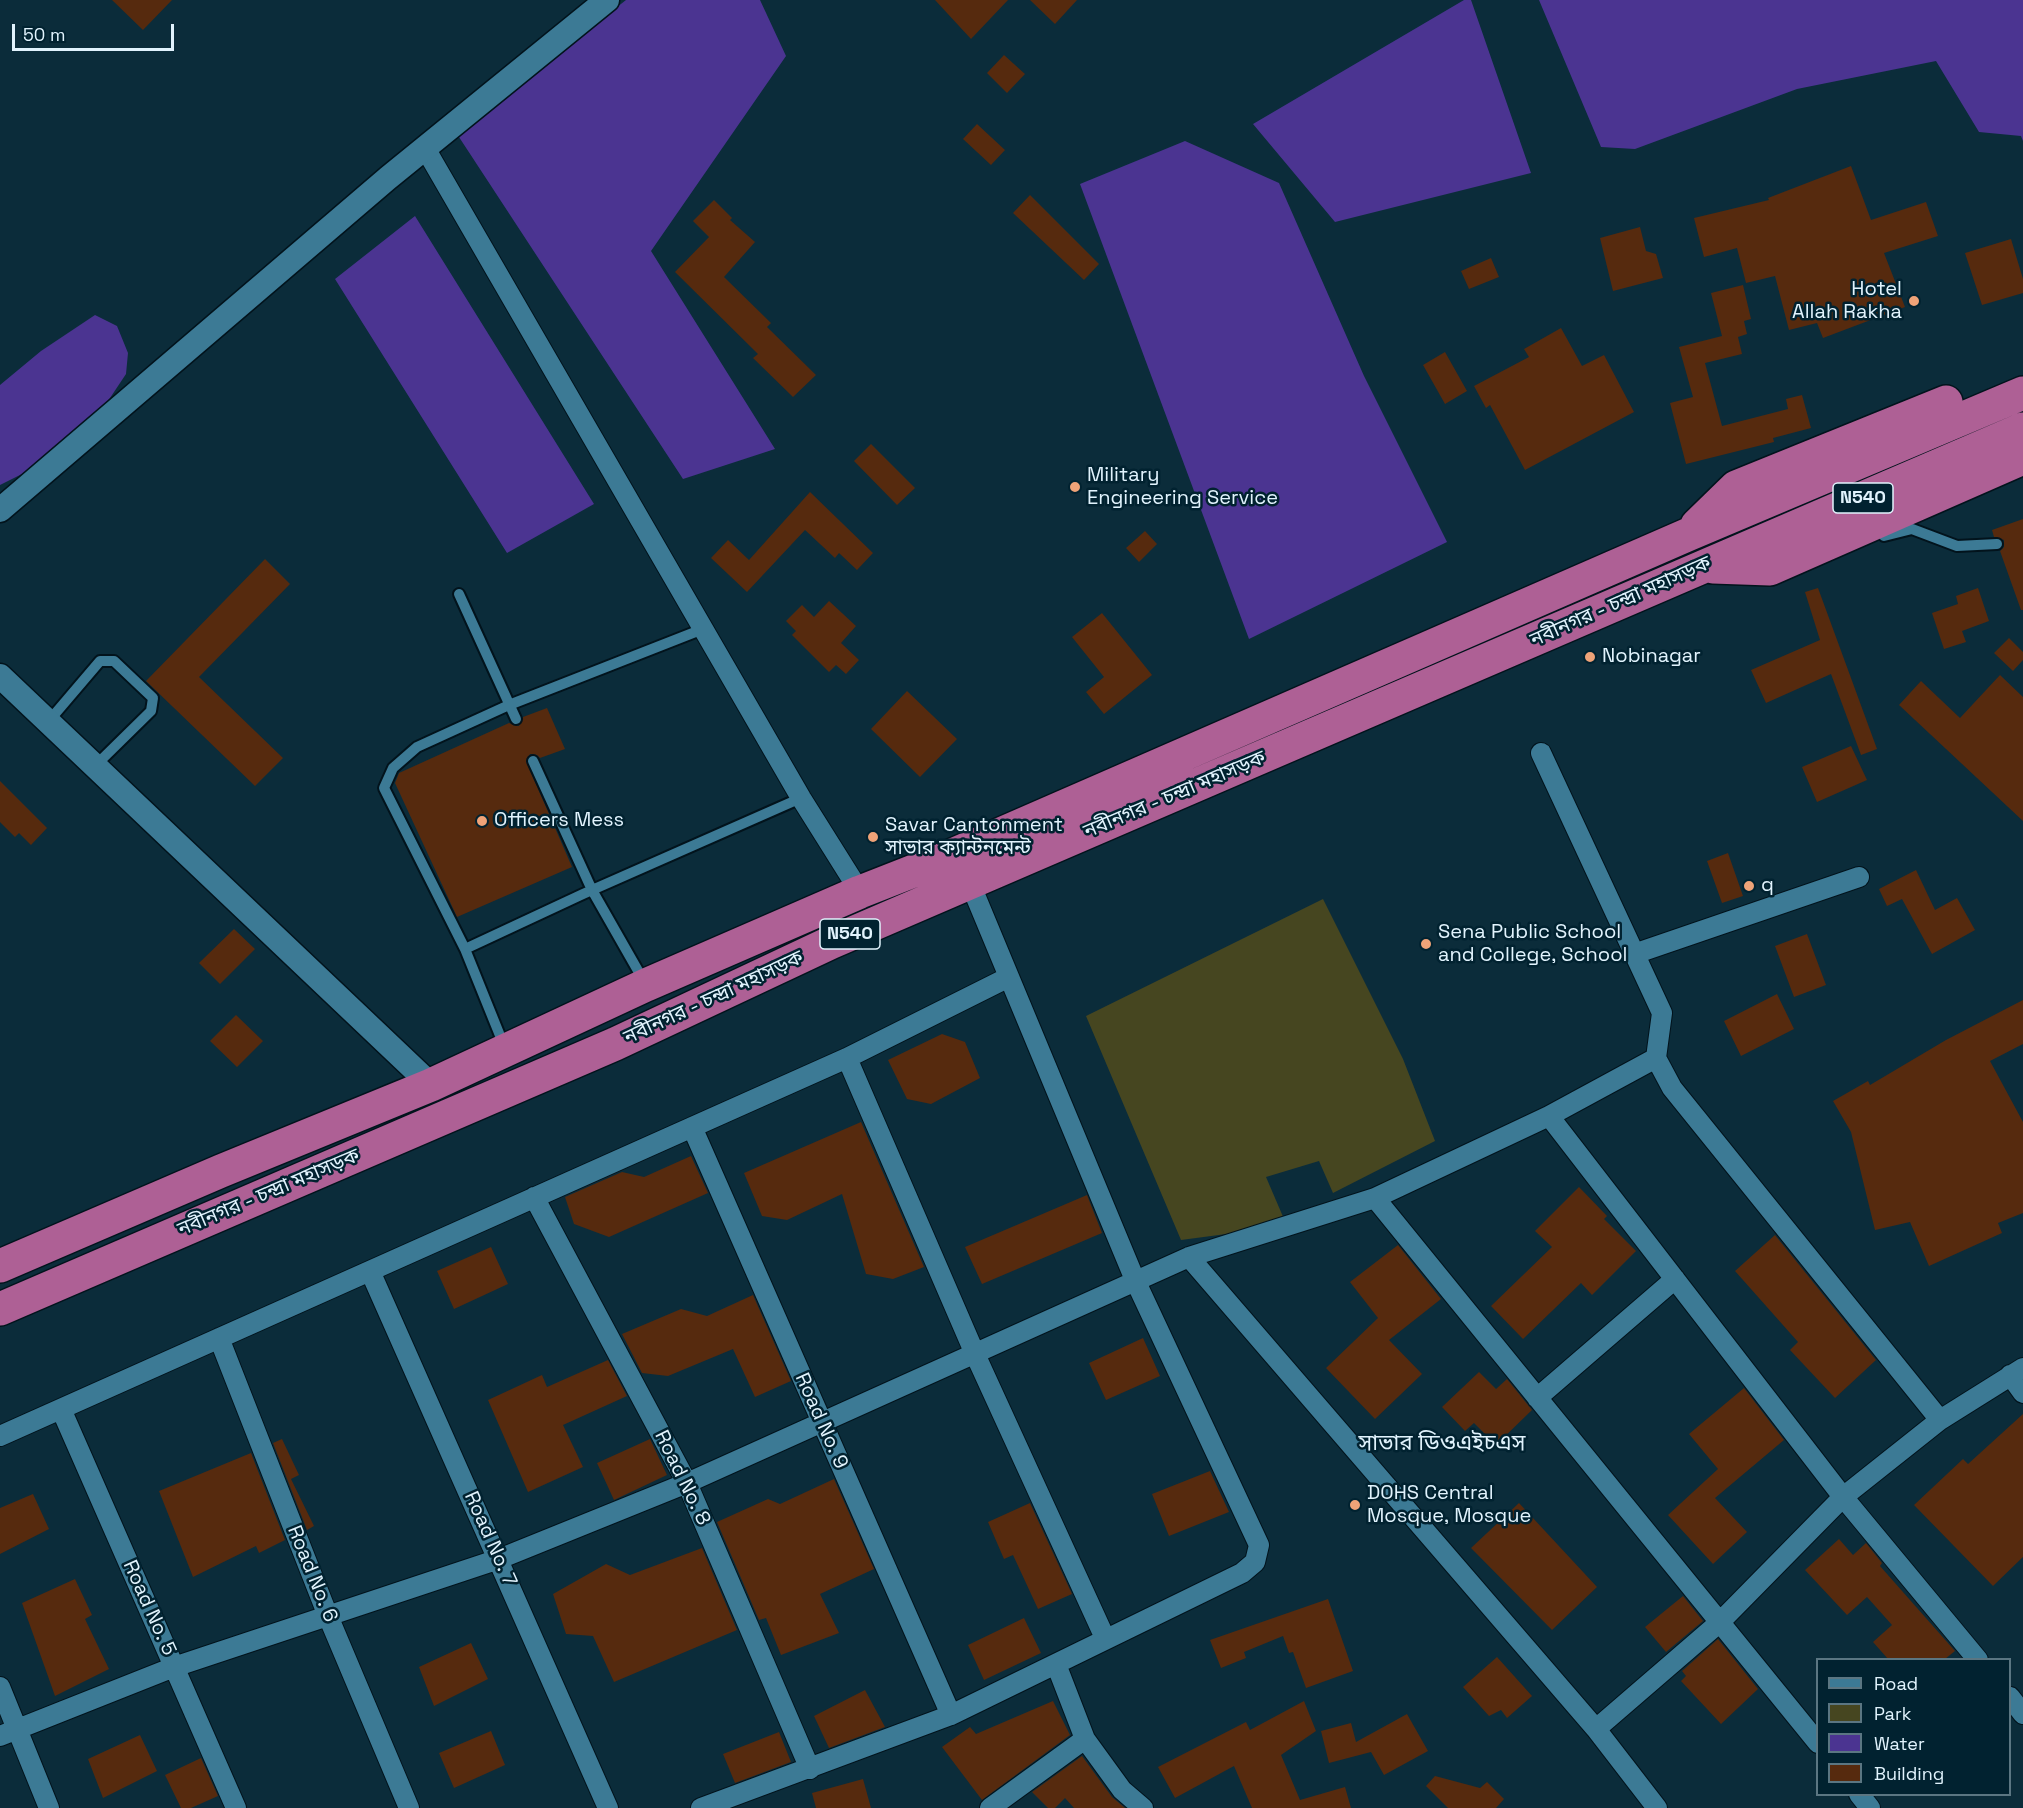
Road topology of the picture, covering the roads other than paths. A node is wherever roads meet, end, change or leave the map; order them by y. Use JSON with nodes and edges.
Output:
{"nodes":[{"id":1,"x":607,"y":0,"type":"edge"},
{"id":2,"x":425,"y":148,"type":"junction"},
{"id":3,"x":2023,"y":371,"type":"edge"},
{"id":4,"x":2023,"y":393,"type":"edge"},
{"id":5,"x":2023,"y":429,"type":"edge"},
{"id":6,"x":2023,"y":458,"type":"edge"},
{"id":7,"x":0,"y":510,"type":"edge"},
{"id":8,"x":1687,"y":535,"type":"junction"},
{"id":9,"x":1875,"y":540,"type":"dead end"},
{"id":10,"x":1997,"y":544,"type":"dead end"},
{"id":11,"x":1702,"y":566,"type":"junction"},
{"id":12,"x":1803,"y":568,"type":"dead end"},
{"id":13,"x":459,"y":594,"type":"dead end"},
{"id":14,"x":703,"y":629,"type":"junction"},
{"id":15,"x":0,"y":676,"type":"edge"},
{"id":16,"x":509,"y":705,"type":"junction"},
{"id":17,"x":516,"y":719,"type":"dead end"},
{"id":18,"x":48,"y":722,"type":"junction"},
{"id":19,"x":1541,"y":753,"type":"dead end"},
{"id":20,"x":533,"y":761,"type":"dead end"},
{"id":21,"x":95,"y":766,"type":"junction"},
{"id":22,"x":801,"y":798,"type":"junction"},
{"id":23,"x":1859,"y":877,"type":"dead end"},
{"id":24,"x":970,"y":883,"type":"junction"},
{"id":25,"x":592,"y":890,"type":"junction"},
{"id":26,"x":860,"y":892,"type":"junction"},
{"id":27,"x":465,"y":949,"type":"junction"},
{"id":28,"x":1634,"y":954,"type":"junction"},
{"id":29,"x":1009,"y":977,"type":"junction"},
{"id":30,"x":646,"y":985,"type":"junction"},
{"id":31,"x":505,"y":1049,"type":"junction"},
{"id":32,"x":847,"y":1058,"type":"junction"},
{"id":33,"x":1656,"y":1058,"type":"junction"},
{"id":34,"x":431,"y":1085,"type":"junction"},
{"id":35,"x":1549,"y":1116,"type":"junction"},
{"id":36,"x":692,"y":1127,"type":"junction"},
{"id":37,"x":534,"y":1197,"type":"junction"},
{"id":38,"x":1375,"y":1198,"type":"junction"},
{"id":39,"x":1189,"y":1257,"type":"junction"},
{"id":40,"x":0,"y":1266,"type":"edge"},
{"id":41,"x":370,"y":1271,"type":"junction"},
{"id":42,"x":1675,"y":1279,"type":"junction"},
{"id":43,"x":1135,"y":1280,"type":"junction"},
{"id":44,"x":0,"y":1309,"type":"edge"},
{"id":45,"x":219,"y":1338,"type":"junction"},
{"id":46,"x":975,"y":1354,"type":"junction"},
{"id":47,"x":2016,"y":1371,"type":"edge"},
{"id":48,"x":2023,"y":1393,"type":"edge"},
{"id":49,"x":1537,"y":1398,"type":"junction"},
{"id":50,"x":61,"y":1409,"type":"junction"},
{"id":51,"x":1940,"y":1420,"type":"junction"},
{"id":52,"x":822,"y":1424,"type":"junction"},
{"id":53,"x":0,"y":1436,"type":"edge"},
{"id":54,"x":687,"y":1483,"type":"junction"},
{"id":55,"x":1843,"y":1497,"type":"junction"},
{"id":56,"x":499,"y":1559,"type":"junction"},
{"id":57,"x":328,"y":1616,"type":"junction"},
{"id":58,"x":1720,"y":1622,"type":"junction"},
{"id":59,"x":1105,"y":1638,"type":"junction"},
{"id":60,"x":1977,"y":1658,"type":"edge"},
{"id":61,"x":1056,"y":1664,"type":"junction"},
{"id":62,"x":174,"y":1666,"type":"junction"},
{"id":63,"x":0,"y":1688,"type":"edge"},
{"id":64,"x":2011,"y":1698,"type":"edge"},
{"id":65,"x":2023,"y":1714,"type":"edge"},
{"id":66,"x":951,"y":1715,"type":"junction"},
{"id":67,"x":1596,"y":1729,"type":"junction"},
{"id":68,"x":9,"y":1733,"type":"edge"},
{"id":69,"x":1085,"y":1739,"type":"junction"},
{"id":70,"x":1816,"y":1741,"type":"edge"},
{"id":71,"x":810,"y":1769,"type":"junction"},
{"id":72,"x":1861,"y":1796,"type":"edge"},
{"id":73,"x":49,"y":1808,"type":"edge"},
{"id":74,"x":236,"y":1808,"type":"edge"},
{"id":75,"x":408,"y":1808,"type":"edge"},
{"id":76,"x":608,"y":1808,"type":"edge"},
{"id":77,"x":701,"y":1808,"type":"edge"},
{"id":78,"x":990,"y":1808,"type":"edge"},
{"id":79,"x":1143,"y":1808,"type":"edge"},
{"id":80,"x":1657,"y":1808,"type":"edge"},
{"id":81,"x":1870,"y":1808,"type":"edge"}],
"edges":[{"from":1,"to":2,"type":"street"},
{"from":2,"to":7,"type":"street"},
{"from":2,"to":14,"type":"street"},
{"from":3,"to":8,"type":"highway"},
{"from":4,"to":8,"type":"highway","name":"নবীনগর - চন্দ্রা মহাসড়ক","number":"N540"},
{"from":5,"to":11,"type":"highway","name":"নবীনগর - চন্দ্রা মহাসড়ক","number":"N540"},
{"from":6,"to":11,"type":"highway"},
{"from":8,"to":26,"type":"highway","name":"নবীনগর - চন্দ্রা মহাসড়ক","number":"N540"},
{"from":9,"to":10,"type":"lane"},
{"from":11,"to":12,"type":"lane"},
{"from":11,"to":24,"type":"highway","name":"নবীনগর - চন্দ্রা মহাসড়ক","number":"N540"},
{"from":13,"to":16,"type":"lane"},
{"from":14,"to":16,"type":"lane"},
{"from":14,"to":22,"type":"street"},
{"from":15,"to":18,"type":"street"},
{"from":16,"to":17,"type":"lane"},
{"from":16,"to":27,"type":"lane"},
{"from":18,"to":21,"type":"street"},
{"from":18,"to":21,"type":"lane"},
{"from":19,"to":28,"type":"street"},
{"from":20,"to":25,"type":"lane"},
{"from":21,"to":34,"type":"street"},
{"from":22,"to":25,"type":"lane"},
{"from":22,"to":26,"type":"street"},
{"from":23,"to":28,"type":"street"},
{"from":24,"to":29,"type":"street"},
{"from":24,"to":44,"type":"highway","name":"নবীনগর - চন্দ্রা মহাসড়ক","number":"N540"},
{"from":25,"to":27,"type":"lane"},
{"from":25,"to":30,"type":"lane"},
{"from":26,"to":30,"type":"highway","name":"নবীনগর - চন্দ্রা মহাসড়ক","number":"N540"},
{"from":27,"to":31,"type":"lane"},
{"from":28,"to":33,"type":"street"},
{"from":29,"to":32,"type":"street"},
{"from":29,"to":43,"type":"street"},
{"from":30,"to":31,"type":"highway","name":"নবীনগর - চন্দ্রা মহাসড়ক","number":"N540"},
{"from":31,"to":34,"type":"highway","name":"নবীনগর - চন্দ্রা মহাসড়ক","number":"N540"},
{"from":32,"to":36,"type":"street"},
{"from":32,"to":46,"type":"street"},
{"from":33,"to":35,"type":"street"},
{"from":33,"to":51,"type":"street"},
{"from":34,"to":40,"type":"highway","name":"নবীনগর - চন্দ্রা মহাসড়ক","number":"N540"},
{"from":35,"to":38,"type":"street"},
{"from":35,"to":42,"type":"street"},
{"from":36,"to":37,"type":"street"},
{"from":36,"to":52,"type":"street","name":"Road No. 9"},
{"from":37,"to":41,"type":"street"},
{"from":37,"to":54,"type":"street","name":"Road No. 8"},
{"from":38,"to":39,"type":"street"},
{"from":38,"to":49,"type":"street"},
{"from":39,"to":43,"type":"street"},
{"from":39,"to":67,"type":"street"},
{"from":41,"to":45,"type":"street"},
{"from":41,"to":56,"type":"street","name":"Road No. 7"},
{"from":42,"to":49,"type":"street"},
{"from":42,"to":55,"type":"street"},
{"from":43,"to":46,"type":"street"},
{"from":43,"to":59,"type":"street"},
{"from":45,"to":50,"type":"street"},
{"from":45,"to":57,"type":"street","name":"Road No. 6"},
{"from":46,"to":52,"type":"street"},
{"from":46,"to":59,"type":"street"},
{"from":47,"to":48,"type":"street"},
{"from":47,"to":51,"type":"street"},
{"from":49,"to":58,"type":"street"},
{"from":50,"to":53,"type":"street"},
{"from":50,"to":62,"type":"street","name":"Road No. 5"},
{"from":51,"to":55,"type":"street"},
{"from":52,"to":54,"type":"street"},
{"from":52,"to":66,"type":"street","name":"Road No. 9"},
{"from":54,"to":56,"type":"street"},
{"from":54,"to":71,"type":"street","name":"Road No. 8"},
{"from":55,"to":58,"type":"street"},
{"from":55,"to":60,"type":"street"},
{"from":56,"to":57,"type":"street"},
{"from":56,"to":76,"type":"street","name":"Road No. 7"},
{"from":57,"to":62,"type":"street"},
{"from":57,"to":75,"type":"street","name":"Road No. 6"},
{"from":58,"to":67,"type":"street"},
{"from":58,"to":70,"type":"street"},
{"from":59,"to":61,"type":"street"},
{"from":61,"to":66,"type":"street"},
{"from":61,"to":69,"type":"street"},
{"from":62,"to":68,"type":"street"},
{"from":62,"to":74,"type":"street","name":"Road No. 5"},
{"from":63,"to":68,"type":"street"},
{"from":64,"to":65,"type":"street"},
{"from":66,"to":71,"type":"street"},
{"from":67,"to":80,"type":"street"},
{"from":68,"to":73,"type":"street"},
{"from":69,"to":78,"type":"street"},
{"from":69,"to":79,"type":"street"},
{"from":71,"to":77,"type":"street"},
{"from":72,"to":81,"type":"street"}]}
